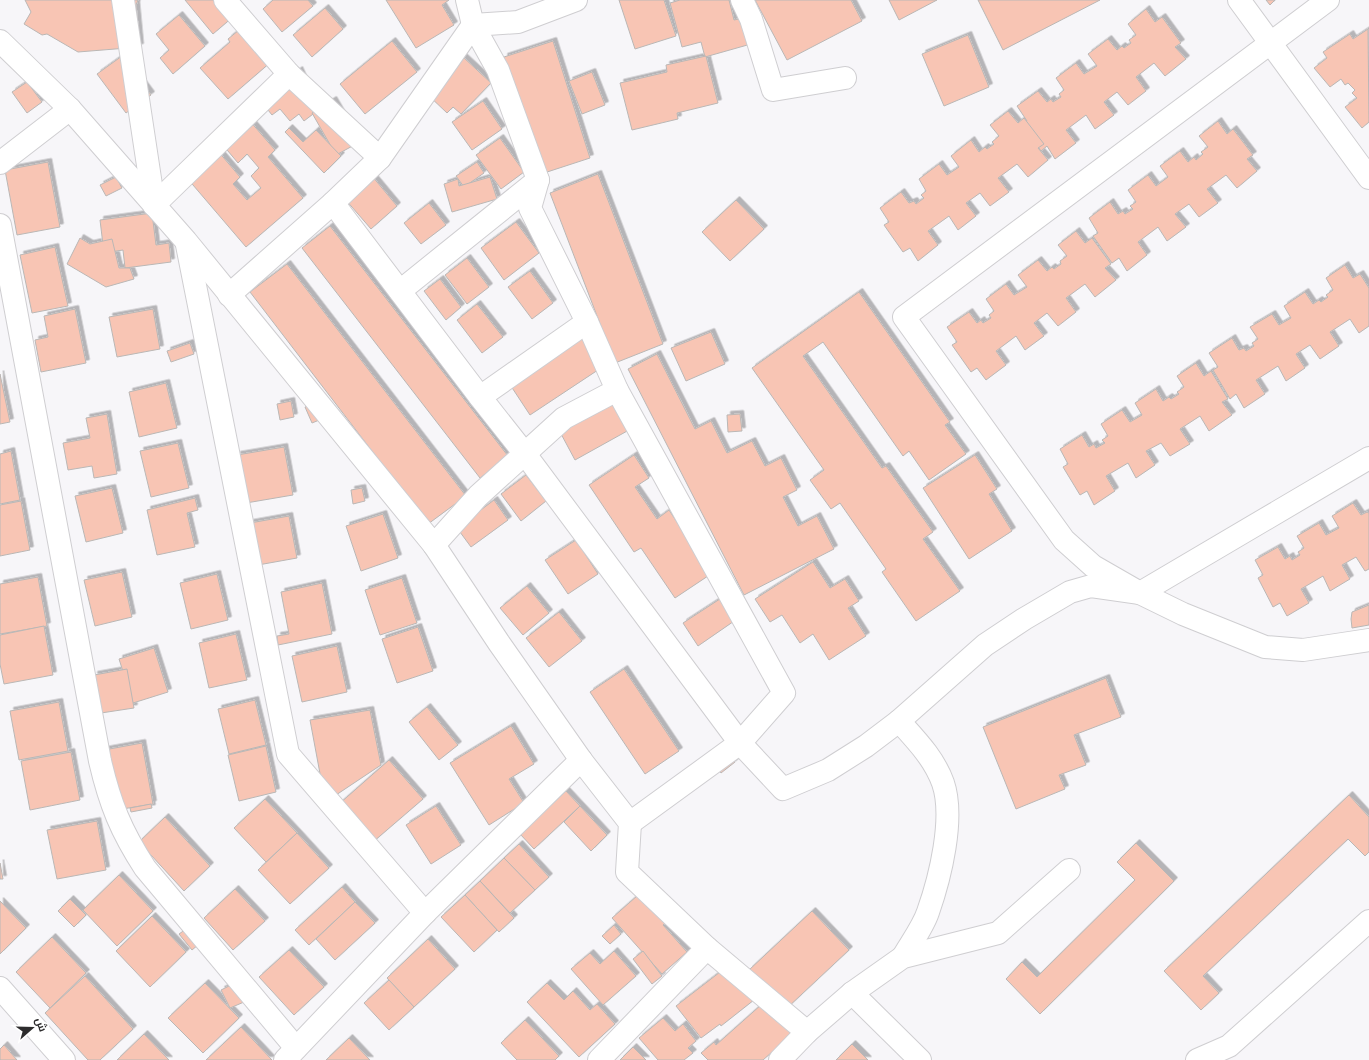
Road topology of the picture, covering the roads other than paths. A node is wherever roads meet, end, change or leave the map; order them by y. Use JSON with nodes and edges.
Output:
{"nodes":[{"id":1,"x":123,"y":0,"type":"edge"},
{"id":2,"x":225,"y":0,"type":"edge"},
{"id":3,"x":467,"y":0,"type":"edge"},
{"id":4,"x":576,"y":0,"type":"edge"},
{"id":5,"x":742,"y":0,"type":"edge"},
{"id":6,"x":1238,"y":0,"type":"edge"},
{"id":7,"x":1328,"y":0,"type":"edge"},
{"id":8,"x":474,"y":25,"type":"junction"},
{"id":9,"x":0,"y":41,"type":"edge"},
{"id":10,"x":1270,"y":42,"type":"junction"},
{"id":11,"x":289,"y":74,"type":"junction"},
{"id":12,"x":845,"y":78,"type":"dead end"},
{"id":13,"x":70,"y":109,"type":"junction"},
{"id":14,"x":380,"y":158,"type":"junction"},
{"id":15,"x":0,"y":163,"type":"edge"},
{"id":16,"x":1369,"y":178,"type":"edge"},
{"id":17,"x":538,"y":180,"type":"junction"},
{"id":18,"x":333,"y":202,"type":"junction"},
{"id":19,"x":154,"y":205,"type":"junction"},
{"id":20,"x":0,"y":225,"type":"edge"},
{"id":21,"x":186,"y":241,"type":"junction"},
{"id":22,"x":400,"y":291,"type":"junction"},
{"id":23,"x":229,"y":295,"type":"junction"},
{"id":24,"x":586,"y":322,"type":"junction"},
{"id":25,"x":616,"y":390,"type":"junction"},
{"id":26,"x":480,"y":397,"type":"junction"},
{"id":27,"x":525,"y":454,"type":"junction"},
{"id":28,"x":1369,"y":458,"type":"edge"},
{"id":29,"x":434,"y":545,"type":"junction"},
{"id":30,"x":1140,"y":594,"type":"junction"},
{"id":31,"x":1369,"y":640,"type":"edge"},
{"id":32,"x":899,"y":721,"type":"junction"},
{"id":33,"x":740,"y":743,"type":"junction"},
{"id":34,"x":581,"y":760,"type":"junction"},
{"id":35,"x":630,"y":823,"type":"junction"},
{"id":36,"x":1069,"y":870,"type":"dead end"},
{"id":37,"x":425,"y":913,"type":"junction"},
{"id":38,"x":1369,"y":921,"type":"edge"},
{"id":39,"x":707,"y":948,"type":"junction"},
{"id":40,"x":903,"y":957,"type":"junction"},
{"id":41,"x":0,"y":988,"type":"edge"},
{"id":42,"x":852,"y":993,"type":"junction"},
{"id":43,"x":807,"y":1032,"type":"junction"},
{"id":44,"x":290,"y":1054,"type":"edge"},
{"id":45,"x":64,"y":1060,"type":"edge"},
{"id":46,"x":599,"y":1060,"type":"edge"},
{"id":47,"x":780,"y":1060,"type":"edge"},
{"id":48,"x":920,"y":1060,"type":"edge"},
{"id":49,"x":1197,"y":1060,"type":"edge"}],
"edges":[{"from":1,"to":19,"type":"street"},
{"from":2,"to":11,"type":"street"},
{"from":3,"to":8,"type":"street"},
{"from":4,"to":8,"type":"street"},
{"from":5,"to":12,"type":"street"},
{"from":6,"to":10,"type":"street"},
{"from":7,"to":10,"type":"street"},
{"from":8,"to":14,"type":"street"},
{"from":8,"to":17,"type":"street"},
{"from":9,"to":13,"type":"street"},
{"from":10,"to":16,"type":"street"},
{"from":10,"to":30,"type":"street"},
{"from":11,"to":14,"type":"street"},
{"from":11,"to":19,"type":"street"},
{"from":13,"to":15,"type":"street"},
{"from":13,"to":19,"type":"street"},
{"from":14,"to":18,"type":"street"},
{"from":17,"to":22,"type":"street"},
{"from":17,"to":24,"type":"street"},
{"from":18,"to":22,"type":"street"},
{"from":18,"to":23,"type":"street"},
{"from":19,"to":21,"type":"street"},
{"from":20,"to":44,"type":"street"},
{"from":21,"to":23,"type":"street"},
{"from":21,"to":37,"type":"street"},
{"from":22,"to":26,"type":"street"},
{"from":23,"to":29,"type":"street"},
{"from":24,"to":25,"type":"street"},
{"from":24,"to":26,"type":"street"},
{"from":25,"to":27,"type":"street"},
{"from":25,"to":33,"type":"street"},
{"from":26,"to":27,"type":"street"},
{"from":27,"to":29,"type":"street"},
{"from":27,"to":33,"type":"street"},
{"from":28,"to":30,"type":"street"},
{"from":29,"to":34,"type":"street"},
{"from":30,"to":31,"type":"street"},
{"from":30,"to":32,"type":"street"},
{"from":32,"to":33,"type":"street"},
{"from":32,"to":40,"type":"street"},
{"from":33,"to":35,"type":"street"},
{"from":34,"to":35,"type":"street"},
{"from":34,"to":37,"type":"street"},
{"from":35,"to":39,"type":"street"},
{"from":36,"to":40,"type":"street"},
{"from":37,"to":44,"type":"street"},
{"from":38,"to":49,"type":"street"},
{"from":39,"to":43,"type":"street"},
{"from":39,"to":46,"type":"street"},
{"from":40,"to":42,"type":"street"},
{"from":41,"to":45,"type":"street"},
{"from":42,"to":43,"type":"street"},
{"from":42,"to":48,"type":"street"},
{"from":43,"to":47,"type":"street"}]}
